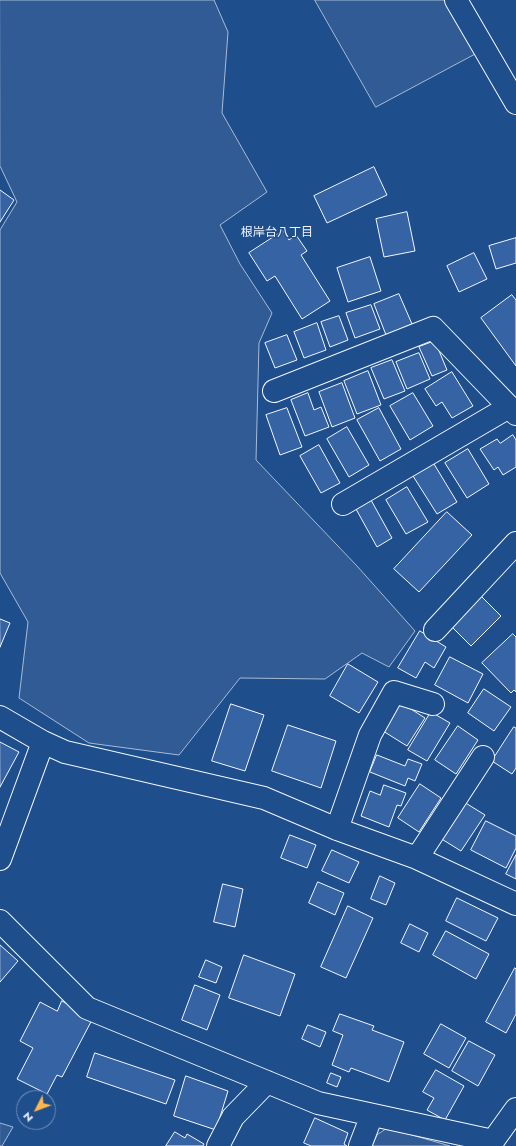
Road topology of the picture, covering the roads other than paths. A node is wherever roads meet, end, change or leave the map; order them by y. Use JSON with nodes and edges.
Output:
{"nodes":[{"id":1,"x":456,"y":0,"type":"edge"},
{"id":2,"x":516,"y":103,"type":"edge"},
{"id":3,"x":274,"y":391,"type":"dead end"},
{"id":4,"x":513,"y":411,"type":"edge"},
{"id":5,"x":342,"y":504,"type":"dead end"},
{"id":6,"x":516,"y":543,"type":"edge"},
{"id":7,"x":436,"y":630,"type":"dead end"},
{"id":8,"x":433,"y":704,"type":"dead end"},
{"id":9,"x":0,"y":717,"type":"edge"},
{"id":10,"x":43,"y":742,"type":"junction"},
{"id":11,"x":483,"y":757,"type":"dead end"},
{"id":12,"x":337,"y":830,"type":"junction"},
{"id":13,"x":417,"y":858,"type":"junction"},
{"id":14,"x":0,"y":859,"type":"edge"},
{"id":15,"x":516,"y":904,"type":"edge"},
{"id":16,"x":0,"y":921,"type":"edge"},
{"id":17,"x":267,"y":1082,"type":"junction"},
{"id":18,"x":516,"y":1109,"type":"edge"},
{"id":19,"x":372,"y":1115,"type":"junction"},
{"id":20,"x":493,"y":1143,"type":"edge"},
{"id":21,"x":218,"y":1146,"type":"edge"},
{"id":22,"x":360,"y":1146,"type":"edge"}],
"edges":[{"from":1,"to":2,"type":"street"},
{"from":3,"to":4,"type":"street"},
{"from":4,"to":5,"type":"street"},
{"from":6,"to":7,"type":"street"},
{"from":8,"to":12,"type":"street"},
{"from":9,"to":10,"type":"street"},
{"from":10,"to":12,"type":"street"},
{"from":10,"to":14,"type":"street"},
{"from":11,"to":13,"type":"street"},
{"from":12,"to":13,"type":"street"},
{"from":13,"to":15,"type":"street"},
{"from":16,"to":17,"type":"street"},
{"from":17,"to":19,"type":"street"},
{"from":17,"to":21,"type":"street"},
{"from":18,"to":20,"type":"street"},
{"from":19,"to":20,"type":"street"},
{"from":19,"to":22,"type":"street"}]}
